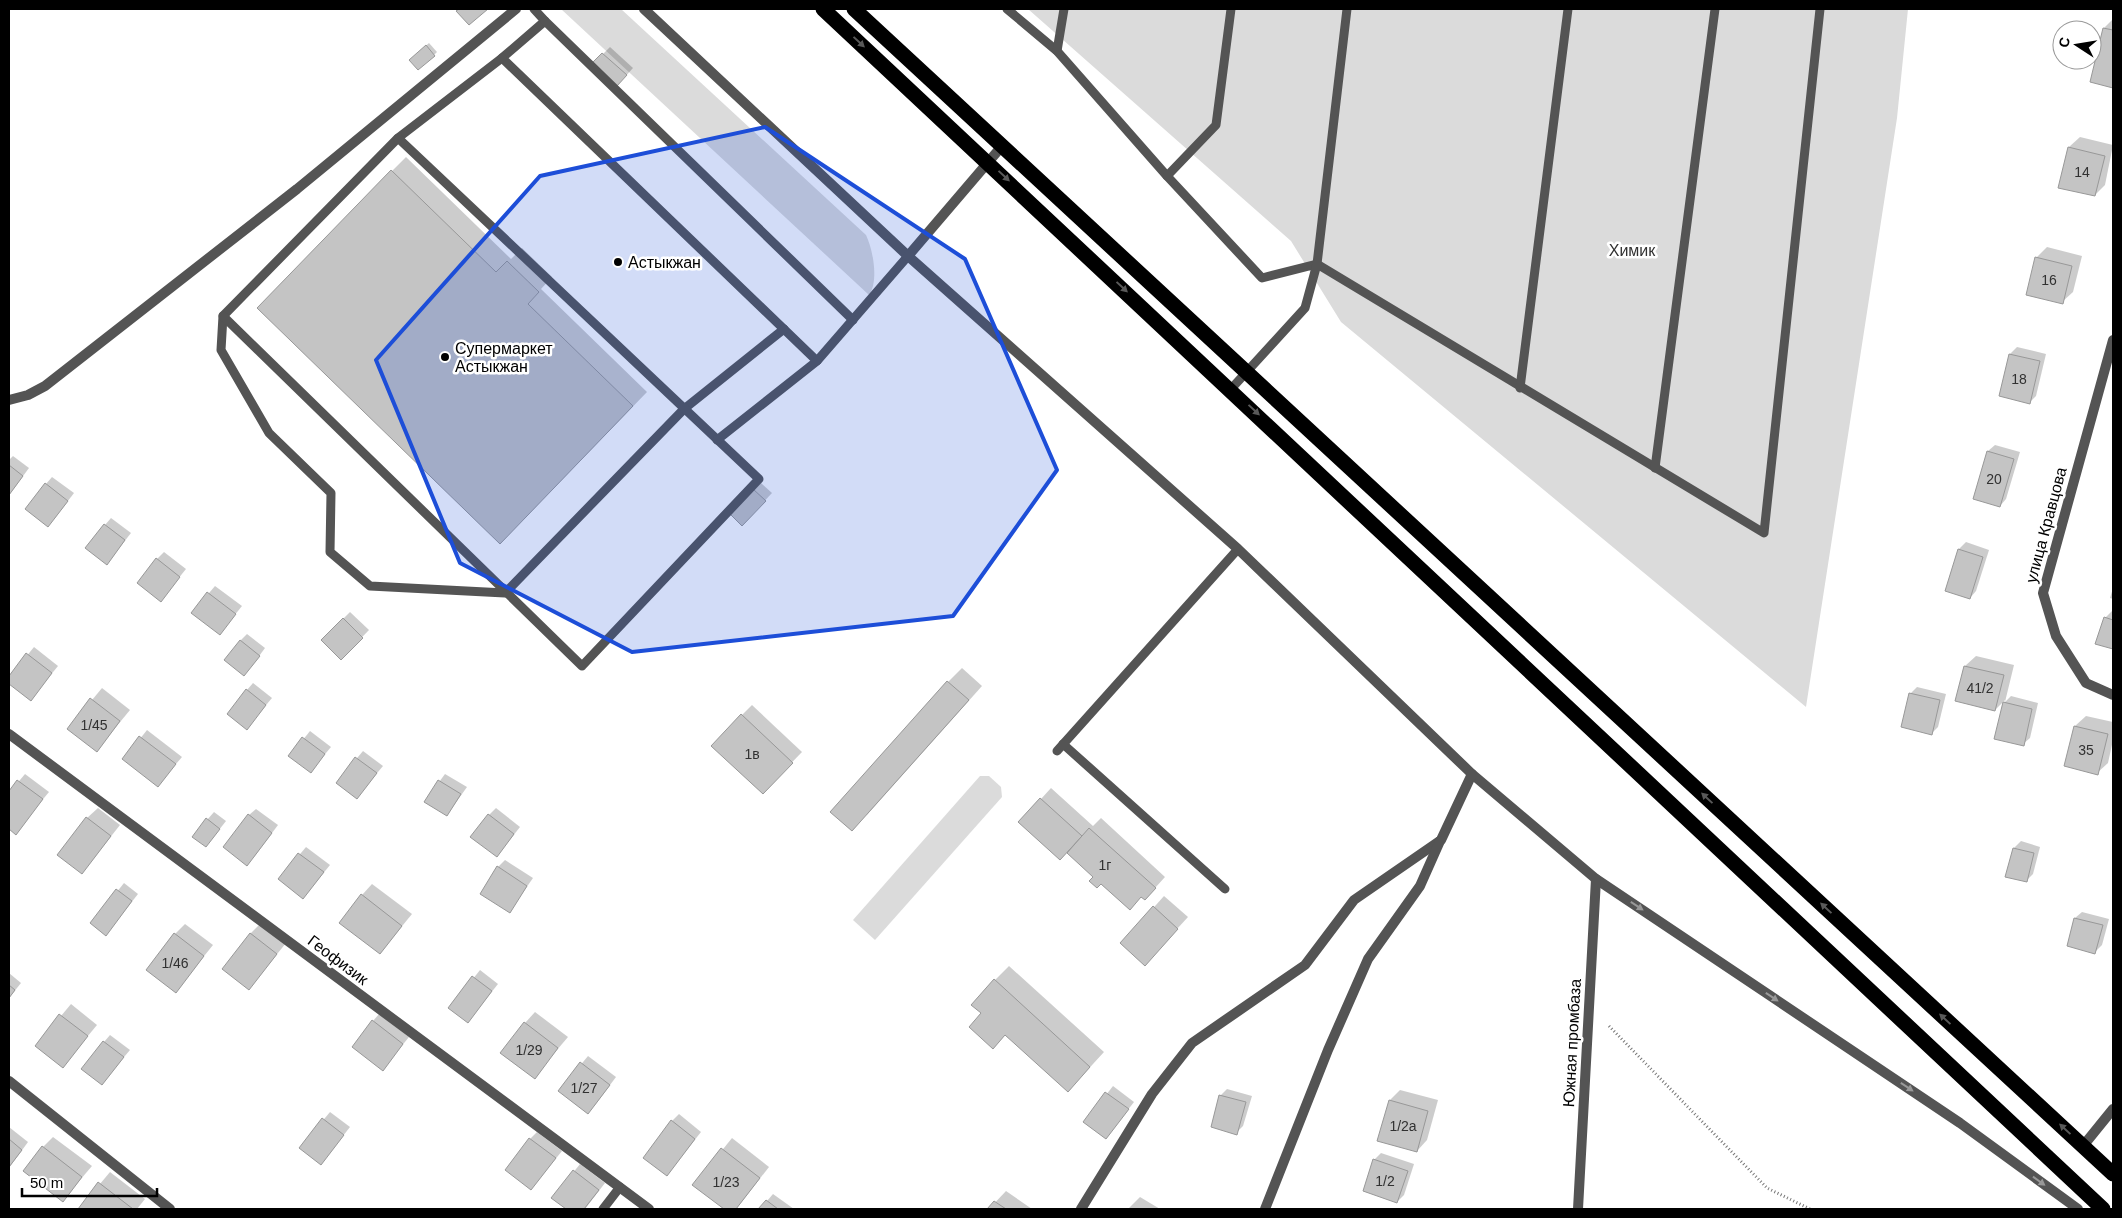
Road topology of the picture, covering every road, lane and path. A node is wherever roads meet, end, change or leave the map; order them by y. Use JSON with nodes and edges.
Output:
{"nodes":[{"id":1,"x":516,"y":9,"type":"edge"},
{"id":2,"x":534,"y":9,"type":"edge"},
{"id":3,"x":644,"y":9,"type":"edge"},
{"id":4,"x":823,"y":9,"type":"edge"},
{"id":5,"x":854,"y":9,"type":"edge"},
{"id":6,"x":1007,"y":9,"type":"edge"},
{"id":7,"x":1064,"y":9,"type":"edge"},
{"id":8,"x":1231,"y":9,"type":"edge"},
{"id":9,"x":1347,"y":9,"type":"edge"},
{"id":10,"x":1568,"y":9,"type":"edge"},
{"id":11,"x":1715,"y":9,"type":"edge"},
{"id":12,"x":1820,"y":9,"type":"edge"},
{"id":13,"x":545,"y":20,"type":"junction"},
{"id":14,"x":1057,"y":51,"type":"junction"},
{"id":15,"x":502,"y":58,"type":"junction"},
{"id":16,"x":398,"y":138,"type":"junction"},
{"id":17,"x":1002,"y":146,"type":"junction"},
{"id":18,"x":988,"y":162,"type":"junction"},
{"id":19,"x":1167,"y":176,"type":"junction"},
{"id":20,"x":908,"y":256,"type":"junction"},
{"id":21,"x":1317,"y":264,"type":"junction"},
{"id":22,"x":223,"y":316,"type":"junction"},
{"id":23,"x":852,"y":320,"type":"junction"},
{"id":24,"x":784,"y":330,"type":"junction"},
{"id":25,"x":2113,"y":340,"type":"edge"},
{"id":26,"x":817,"y":361,"type":"junction"},
{"id":27,"x":1246,"y":372,"type":"junction"},
{"id":28,"x":1520,"y":388,"type":"junction"},
{"id":29,"x":1231,"y":389,"type":"junction"},
{"id":30,"x":9,"y":400,"type":"edge"},
{"id":31,"x":684,"y":408,"type":"junction"},
{"id":32,"x":718,"y":440,"type":"junction"},
{"id":33,"x":1655,"y":468,"type":"junction"},
{"id":34,"x":1238,"y":549,"type":"junction"},
{"id":35,"x":504,"y":592,"type":"junction"},
{"id":36,"x":2113,"y":695,"type":"edge"},
{"id":37,"x":9,"y":734,"type":"edge"},
{"id":38,"x":1063,"y":744,"type":"junction"},
{"id":39,"x":1057,"y":751,"type":"dead end"},
{"id":40,"x":1472,"y":774,"type":"junction"},
{"id":41,"x":1440,"y":840,"type":"junction"},
{"id":42,"x":1596,"y":879,"type":"junction"},
{"id":43,"x":1225,"y":888,"type":"dead end"},
{"id":44,"x":1608,"y":1026,"type":"dead end"},
{"id":45,"x":9,"y":1081,"type":"edge"},
{"id":46,"x":2113,"y":1109,"type":"edge"},
{"id":47,"x":2083,"y":1146,"type":"junction"},
{"id":48,"x":2113,"y":1174,"type":"edge"},
{"id":49,"x":620,"y":1187,"type":"junction"},
{"id":50,"x":170,"y":1209,"type":"edge"},
{"id":51,"x":603,"y":1209,"type":"edge"},
{"id":52,"x":649,"y":1209,"type":"edge"},
{"id":53,"x":1081,"y":1209,"type":"edge"},
{"id":54,"x":1266,"y":1209,"type":"edge"},
{"id":55,"x":1578,"y":1209,"type":"edge"},
{"id":56,"x":1810,"y":1209,"type":"edge"},
{"id":57,"x":2078,"y":1209,"type":"edge"},
{"id":58,"x":2103,"y":1209,"type":"edge"}],
"edges":[{"from":1,"to":30,"type":"street"},
{"from":2,"to":13,"type":"lane"},
{"from":3,"to":20,"type":"street"},
{"from":4,"to":18,"type":"highway","one_way":true},
{"from":5,"to":17,"type":"highway"},
{"from":6,"to":14,"type":"lane"},
{"from":7,"to":14,"type":"lane"},
{"from":8,"to":19,"type":"lane"},
{"from":9,"to":21,"type":"lane"},
{"from":10,"to":28,"type":"lane"},
{"from":11,"to":33,"type":"lane"},
{"from":12,"to":33,"type":"lane"},
{"from":13,"to":15,"type":"lane"},
{"from":13,"to":23,"type":"lane"},
{"from":14,"to":19,"type":"lane"},
{"from":15,"to":16,"type":"lane"},
{"from":15,"to":24,"type":"lane"},
{"from":16,"to":22,"type":"lane"},
{"from":16,"to":31,"type":"lane"},
{"from":17,"to":18,"type":"street"},
{"from":17,"to":27,"type":"highway"},
{"from":18,"to":20,"type":"street"},
{"from":18,"to":29,"type":"highway","one_way":true},
{"from":19,"to":21,"type":"lane"},
{"from":20,"to":23,"type":"lane"},
{"from":20,"to":34,"type":"street"},
{"from":21,"to":27,"type":"lane"},
{"from":21,"to":28,"type":"lane"},
{"from":22,"to":35,"type":"lane"},
{"from":22,"to":35,"type":"lane"},
{"from":23,"to":26,"type":"lane"},
{"from":24,"to":26,"type":"lane"},
{"from":24,"to":31,"type":"lane"},
{"from":25,"to":36,"type":"street","name":"улица Кравцова"},
{"from":26,"to":32,"type":"lane"},
{"from":27,"to":29,"type":"lane"},
{"from":47,"to":27,"type":"highway","one_way":true},
{"from":28,"to":33,"type":"lane"},
{"from":29,"to":58,"type":"highway","one_way":true},
{"from":31,"to":32,"type":"lane"},
{"from":31,"to":35,"type":"lane"},
{"from":32,"to":35,"type":"lane"},
{"from":34,"to":38,"type":"lane"},
{"from":34,"to":40,"type":"street"},
{"from":37,"to":49,"type":"street","name":"Геофизик"},
{"from":38,"to":39,"type":"lane"},
{"from":38,"to":43,"type":"lane"},
{"from":40,"to":41,"type":"street"},
{"from":40,"to":42,"type":"street"},
{"from":41,"to":53,"type":"street"},
{"from":41,"to":54,"type":"street"},
{"from":42,"to":55,"type":"street","name":"Южная промбаза"},
{"from":42,"to":57,"type":"street","one_way":true},
{"from":44,"to":56,"type":"path"},
{"from":45,"to":50,"type":"street"},
{"from":46,"to":47,"type":"street"},
{"from":47,"to":48,"type":"highway"},
{"from":49,"to":51,"type":"lane"},
{"from":49,"to":52,"type":"street","name":"Геофизик"}]}
